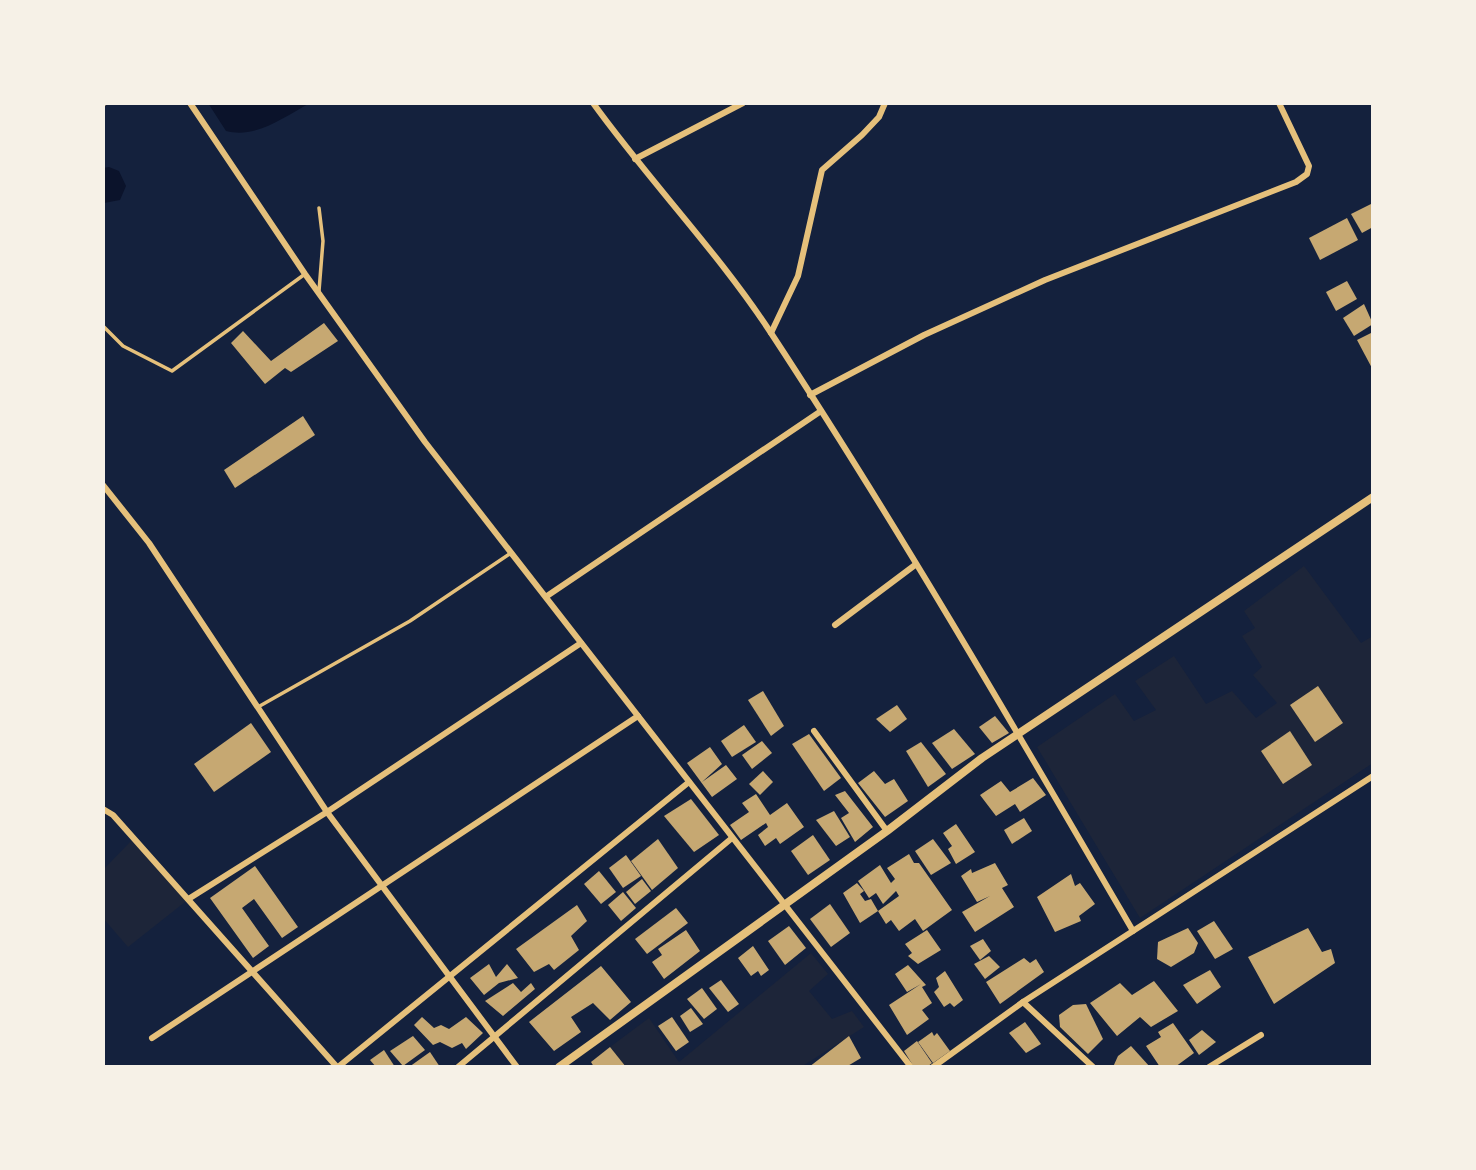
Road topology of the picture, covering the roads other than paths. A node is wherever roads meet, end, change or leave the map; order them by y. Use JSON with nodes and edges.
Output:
{"nodes":[{"id":1,"x":190,"y":103,"type":"edge"},
{"id":2,"x":593,"y":103,"type":"edge"},
{"id":3,"x":743,"y":103,"type":"edge"},
{"id":4,"x":885,"y":103,"type":"edge"},
{"id":5,"x":1279,"y":103,"type":"edge"},
{"id":6,"x":635,"y":159,"type":"junction"},
{"id":7,"x":319,"y":208,"type":"dead end"},
{"id":8,"x":305,"y":274,"type":"junction"},
{"id":9,"x":319,"y":291,"type":"junction"},
{"id":10,"x":103,"y":326,"type":"edge"},
{"id":11,"x":771,"y":333,"type":"junction"},
{"id":12,"x":810,"y":395,"type":"junction"},
{"id":13,"x":821,"y":411,"type":"junction"},
{"id":14,"x":103,"y":485,"type":"edge"},
{"id":15,"x":1373,"y":497,"type":"edge"},
{"id":16,"x":512,"y":553,"type":"junction"},
{"id":17,"x":915,"y":565,"type":"junction"},
{"id":18,"x":547,"y":596,"type":"junction"},
{"id":19,"x":835,"y":625,"type":"dead end"},
{"id":20,"x":581,"y":643,"type":"junction"},
{"id":21,"x":258,"y":707,"type":"junction"},
{"id":22,"x":638,"y":716,"type":"junction"},
{"id":23,"x":814,"y":731,"type":"dead end"},
{"id":24,"x":1018,"y":734,"type":"junction"},
{"id":25,"x":1373,"y":776,"type":"edge"},
{"id":26,"x":689,"y":782,"type":"junction"},
{"id":27,"x":103,"y":809,"type":"edge"},
{"id":28,"x":327,"y":812,"type":"junction"},
{"id":29,"x":887,"y":831,"type":"junction"},
{"id":30,"x":732,"y":838,"type":"junction"},
{"id":31,"x":381,"y":884,"type":"junction"},
{"id":32,"x":190,"y":898,"type":"junction"},
{"id":33,"x":783,"y":903,"type":"junction"},
{"id":34,"x":1133,"y":931,"type":"junction"},
{"id":35,"x":252,"y":969,"type":"junction"},
{"id":36,"x":450,"y":975,"type":"junction"},
{"id":37,"x":1023,"y":1002,"type":"junction"},
{"id":38,"x":1261,"y":1035,"type":"dead end"},
{"id":39,"x":495,"y":1036,"type":"junction"},
{"id":40,"x":152,"y":1038,"type":"dead end"},
{"id":41,"x":338,"y":1067,"type":"edge"},
{"id":42,"x":458,"y":1067,"type":"edge"},
{"id":43,"x":517,"y":1067,"type":"edge"},
{"id":44,"x":559,"y":1067,"type":"edge"},
{"id":45,"x":911,"y":1067,"type":"edge"},
{"id":46,"x":933,"y":1067,"type":"edge"},
{"id":47,"x":1093,"y":1067,"type":"edge"},
{"id":48,"x":1209,"y":1067,"type":"edge"}],
"edges":[{"from":1,"to":8,"type":"street"},
{"from":2,"to":6,"type":"street"},
{"from":3,"to":6,"type":"street"},
{"from":4,"to":11,"type":"street"},
{"from":5,"to":12,"type":"street"},
{"from":6,"to":11,"type":"street"},
{"from":7,"to":9,"type":"lane"},
{"from":8,"to":9,"type":"street"},
{"from":8,"to":10,"type":"lane"},
{"from":9,"to":16,"type":"street"},
{"from":11,"to":12,"type":"street"},
{"from":12,"to":13,"type":"street"},
{"from":13,"to":17,"type":"street"},
{"from":13,"to":18,"type":"street"},
{"from":14,"to":21,"type":"street"},
{"from":15,"to":24,"type":"street"},
{"from":16,"to":18,"type":"street"},
{"from":16,"to":21,"type":"lane"},
{"from":17,"to":19,"type":"street"},
{"from":17,"to":24,"type":"street"},
{"from":18,"to":20,"type":"street"},
{"from":20,"to":22,"type":"street"},
{"from":20,"to":28,"type":"street"},
{"from":21,"to":28,"type":"street"},
{"from":22,"to":26,"type":"street"},
{"from":22,"to":31,"type":"street"},
{"from":23,"to":29,"type":"street"},
{"from":24,"to":29,"type":"street"},
{"from":24,"to":34,"type":"street"},
{"from":25,"to":34,"type":"street"},
{"from":26,"to":30,"type":"street"},
{"from":26,"to":36,"type":"street"},
{"from":27,"to":32,"type":"street"},
{"from":28,"to":31,"type":"street"},
{"from":28,"to":32,"type":"street"},
{"from":29,"to":33,"type":"street"},
{"from":30,"to":33,"type":"street"},
{"from":30,"to":39,"type":"street"},
{"from":31,"to":35,"type":"street"},
{"from":31,"to":36,"type":"street"},
{"from":32,"to":35,"type":"street"},
{"from":33,"to":44,"type":"street"},
{"from":33,"to":45,"type":"street"},
{"from":34,"to":37,"type":"street"},
{"from":35,"to":40,"type":"street"},
{"from":35,"to":41,"type":"street"},
{"from":36,"to":39,"type":"street"},
{"from":36,"to":41,"type":"street"},
{"from":37,"to":46,"type":"street"},
{"from":37,"to":47,"type":"street"},
{"from":38,"to":48,"type":"street"},
{"from":39,"to":42,"type":"street"},
{"from":39,"to":43,"type":"street"}]}
